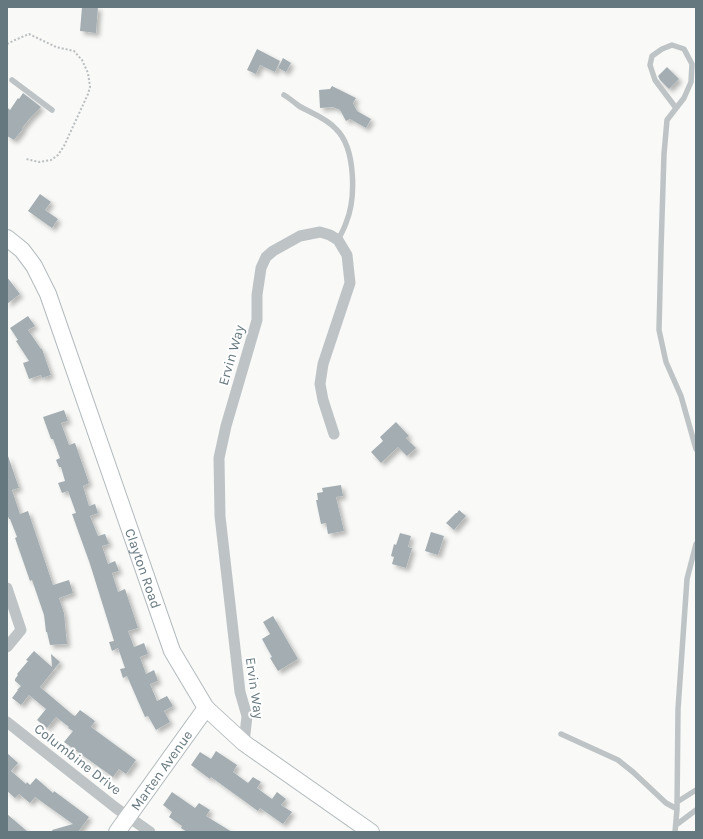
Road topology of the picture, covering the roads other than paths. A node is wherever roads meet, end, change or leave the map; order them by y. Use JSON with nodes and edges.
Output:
{"nodes":[{"id":1,"x":12,"y":80,"type":"dead end"},
{"id":2,"x":284,"y":95,"type":"dead end"},
{"id":3,"x":676,"y":108,"type":"junction"},
{"id":4,"x":52,"y":110,"type":"dead end"},
{"id":5,"x":7,"y":238,"type":"edge"},
{"id":6,"x":338,"y":240,"type":"junction"},
{"id":7,"x":334,"y":434,"type":"dead end"},
{"id":8,"x":696,"y":449,"type":"edge"},
{"id":9,"x":696,"y":544,"type":"edge"},
{"id":10,"x":7,"y":588,"type":"edge"},
{"id":11,"x":7,"y":647,"type":"edge"},
{"id":12,"x":206,"y":708,"type":"junction"},
{"id":13,"x":7,"y":722,"type":"edge"},
{"id":14,"x":561,"y":734,"type":"dead end"},
{"id":15,"x":244,"y":743,"type":"junction"},
{"id":16,"x":696,"y":790,"type":"edge"},
{"id":17,"x":677,"y":802,"type":"junction"},
{"id":18,"x":677,"y":809,"type":"junction"},
{"id":19,"x":696,"y":810,"type":"edge"},
{"id":20,"x":128,"y":816,"type":"junction"},
{"id":21,"x":676,"y":825,"type":"junction"},
{"id":22,"x":117,"y":832,"type":"edge"},
{"id":23,"x":150,"y":832,"type":"edge"},
{"id":24,"x":371,"y":832,"type":"edge"},
{"id":25,"x":675,"y":832,"type":"edge"}],
"edges":[{"from":1,"to":4,"type":"lane"},
{"from":2,"to":6,"type":"lane"},
{"from":3,"to":3,"type":"lane"},
{"from":3,"to":8,"type":"lane"},
{"from":5,"to":12,"type":"street","name":"Clayton Road"},
{"from":6,"to":7,"type":"street"},
{"from":6,"to":15,"type":"street","name":"Ervin Way"},
{"from":9,"to":17,"type":"lane"},
{"from":10,"to":11,"type":"street"},
{"from":12,"to":15,"type":"street","name":"Clayton Road"},
{"from":12,"to":20,"type":"street","name":"Marten Avenue"},
{"from":13,"to":20,"type":"street","name":"Columbine Drive"},
{"from":14,"to":18,"type":"lane"},
{"from":15,"to":24,"type":"street","name":"Clayton Road"},
{"from":16,"to":17,"type":"lane"},
{"from":17,"to":18,"type":"lane"},
{"from":18,"to":21,"type":"lane"},
{"from":19,"to":21,"type":"lane"},
{"from":20,"to":22,"type":"street","name":"Marten Avenue"},
{"from":20,"to":23,"type":"street","name":"Columbine Drive"},
{"from":21,"to":25,"type":"lane"}]}
